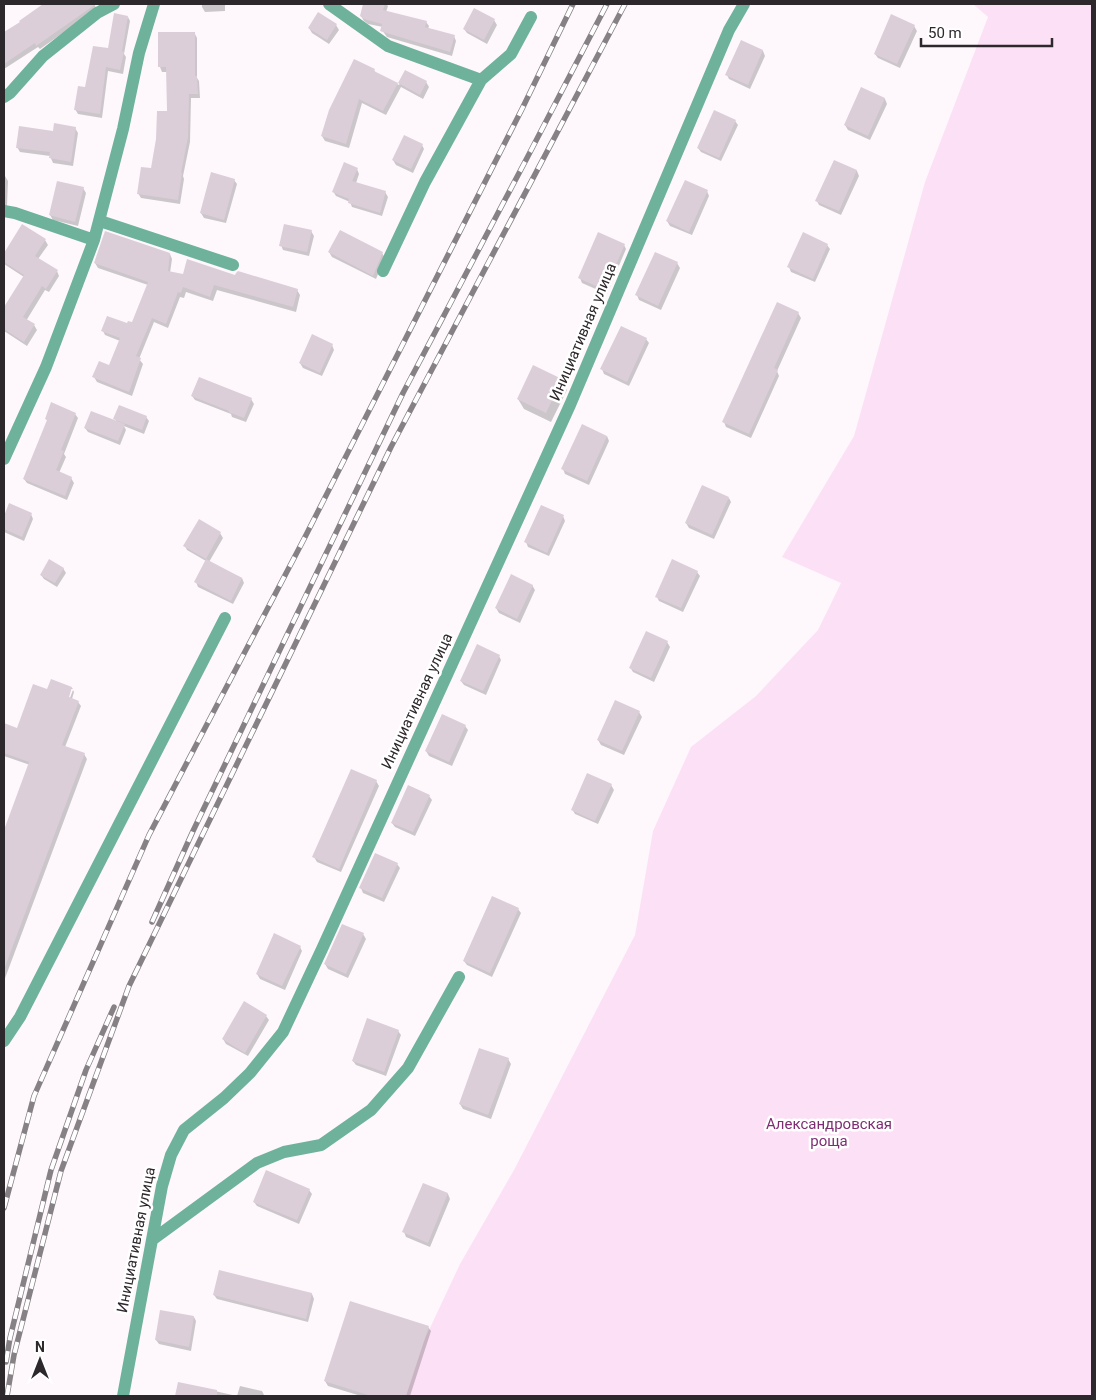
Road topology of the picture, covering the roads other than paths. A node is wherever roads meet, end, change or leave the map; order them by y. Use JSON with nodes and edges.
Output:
{"nodes":[{"id":1,"x":114,"y":4,"type":"edge"},
{"id":2,"x":150,"y":4,"type":"edge"},
{"id":3,"x":329,"y":4,"type":"edge"},
{"id":4,"x":744,"y":4,"type":"edge"},
{"id":5,"x":531,"y":17,"type":"dead end"},
{"id":6,"x":481,"y":80,"type":"junction"},
{"id":7,"x":4,"y":98,"type":"edge"},
{"id":8,"x":4,"y":211,"type":"edge"},
{"id":9,"x":100,"y":221,"type":"junction"},
{"id":10,"x":94,"y":240,"type":"junction"},
{"id":11,"x":233,"y":266,"type":"dead end"},
{"id":12,"x":383,"y":271,"type":"dead end"},
{"id":13,"x":4,"y":459,"type":"edge"},
{"id":14,"x":225,"y":618,"type":"dead end"},
{"id":15,"x":459,"y":977,"type":"dead end"},
{"id":16,"x":4,"y":1041,"type":"edge"},
{"id":17,"x":152,"y":1240,"type":"junction"},
{"id":18,"x":123,"y":1396,"type":"edge"}],
"edges":[{"from":1,"to":7,"type":"street"},
{"from":2,"to":9,"type":"street"},
{"from":3,"to":6,"type":"street"},
{"from":4,"to":17,"type":"street","name":"Инициативная улица"},
{"from":5,"to":6,"type":"street"},
{"from":6,"to":12,"type":"street"},
{"from":8,"to":10,"type":"street"},
{"from":9,"to":10,"type":"street"},
{"from":9,"to":11,"type":"street"},
{"from":10,"to":13,"type":"street"},
{"from":14,"to":16,"type":"street"},
{"from":15,"to":17,"type":"street"},
{"from":17,"to":18,"type":"street","name":"Инициативная улица"}]}
